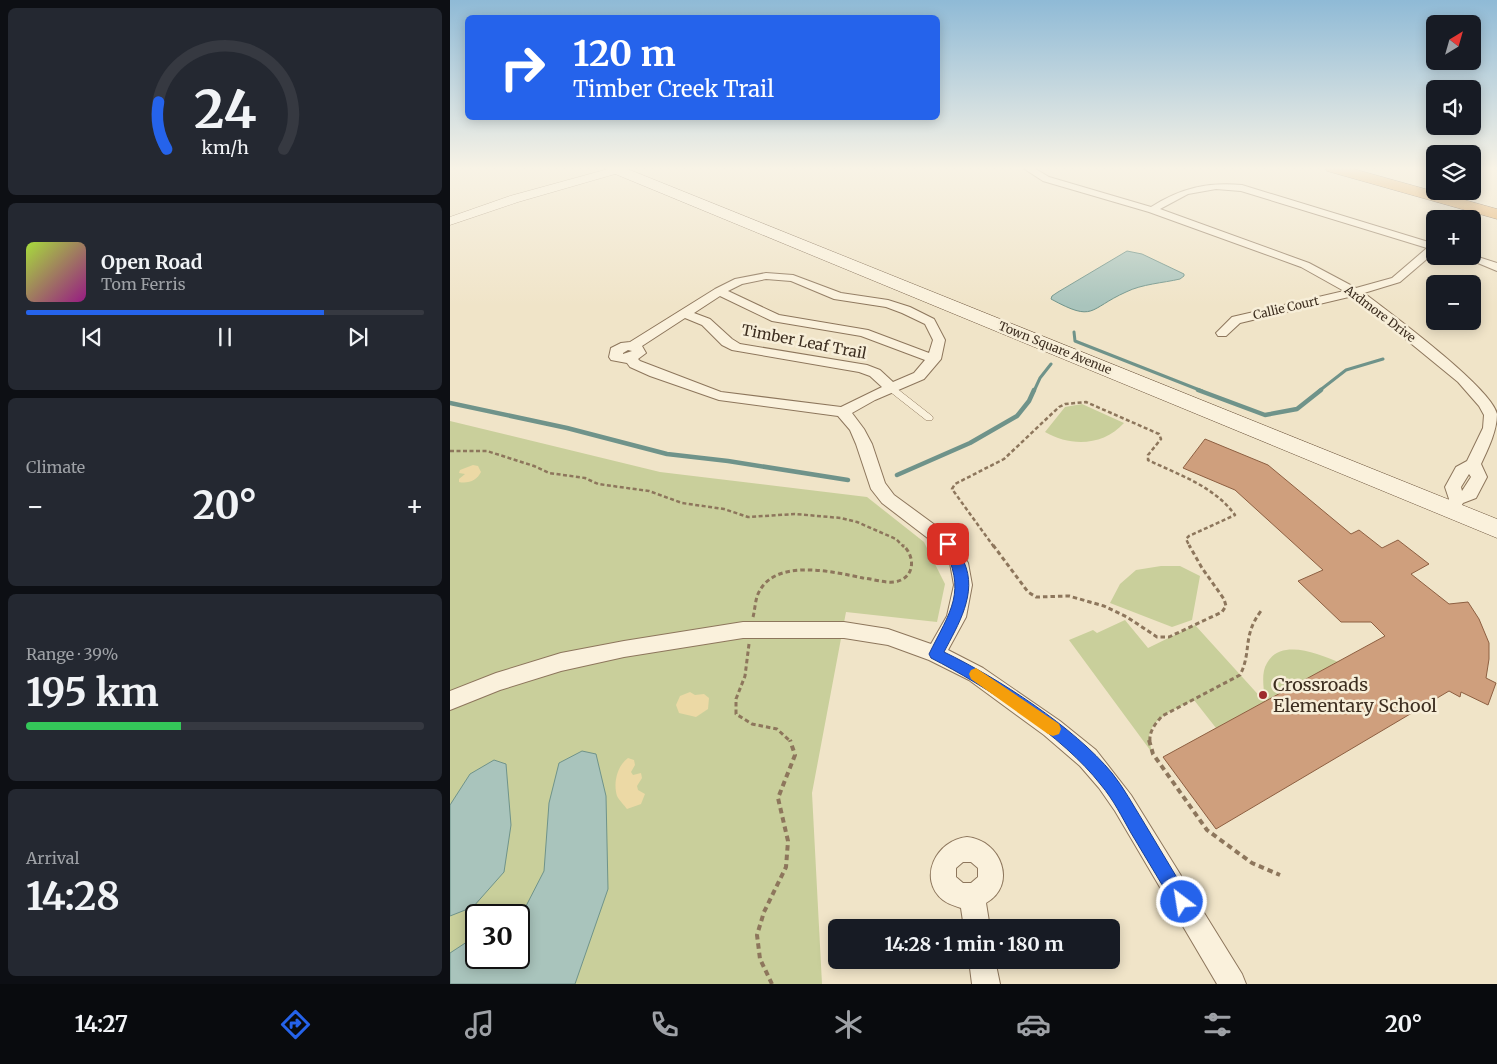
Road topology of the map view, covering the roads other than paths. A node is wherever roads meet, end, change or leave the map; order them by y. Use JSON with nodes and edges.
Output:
{"nodes":[{"id":1,"x":469,"y":214,"type":"edge"},
{"id":2,"x":731,"y":214,"type":"edge"},
{"id":3,"x":1163,"y":214,"type":"edge"},
{"id":4,"x":1328,"y":214,"type":"edge"},
{"id":5,"x":450,"y":220,"type":"edge"},
{"id":6,"x":1426,"y":244,"type":"edge"},
{"id":7,"x":1426,"y":255,"type":"edge"},
{"id":8,"x":1481,"y":262,"type":"edge"},
{"id":9,"x":1497,"y":268,"type":"edge"},
{"id":10,"x":719,"y":291,"type":"junction"},
{"id":11,"x":1354,"y":292,"type":"junction"},
{"id":12,"x":684,"y":313,"type":"junction"},
{"id":13,"x":1222,"y":333,"type":"dead end"},
{"id":14,"x":934,"y":359,"type":"junction"},
{"id":15,"x":892,"y":389,"type":"junction"},
{"id":16,"x":843,"y":412,"type":"junction"},
{"id":17,"x":1494,"y":415,"type":"edge"},
{"id":18,"x":929,"y":418,"type":"dead end"},
{"id":19,"x":1454,"y":505,"type":"junction"},
{"id":20,"x":1497,"y":529,"type":"edge"},
{"id":21,"x":936,"y":654,"type":"junction"},
{"id":22,"x":450,"y":701,"type":"edge"},
{"id":23,"x":972,"y":897,"type":"dead end"},
{"id":24,"x":976,"y":919,"type":"edge"},
{"id":25,"x":984,"y":969,"type":"edge"},
{"id":26,"x":986,"y":984,"type":"edge"},
{"id":27,"x":1232,"y":984,"type":"edge"}],
"edges":[{"from":1,"to":5,"type":"street"},
{"from":2,"to":19,"type":"main road","name":"Town Square Avenue"},
{"from":3,"to":11,"type":"street","name":"Ardmore Drive"},
{"from":4,"to":6,"type":"street"},
{"from":7,"to":11,"type":"street","name":"Callie Court"},
{"from":8,"to":9,"type":"street"},
{"from":10,"to":12,"type":"street"},
{"from":10,"to":14,"type":"street"},
{"from":10,"to":14,"type":"street"},
{"from":11,"to":13,"type":"street","name":"Callie Court"},
{"from":11,"to":17,"type":"street","name":"Ardmore Drive"},
{"from":12,"to":15,"type":"street","name":"Timber Leaf Trail"},
{"from":12,"to":16,"type":"street"},
{"from":14,"to":15,"type":"street"},
{"from":15,"to":16,"type":"street"},
{"from":15,"to":18,"type":"lane"},
{"from":16,"to":21,"type":"street"},
{"from":17,"to":19,"type":"street","name":"Ardmore Drive"},
{"from":19,"to":20,"type":"main road","name":"Town Square Avenue"},
{"from":21,"to":22,"type":"street"},
{"from":21,"to":27,"type":"street"},
{"from":23,"to":24,"type":"street"},
{"from":25,"to":26,"type":"street"}]}
